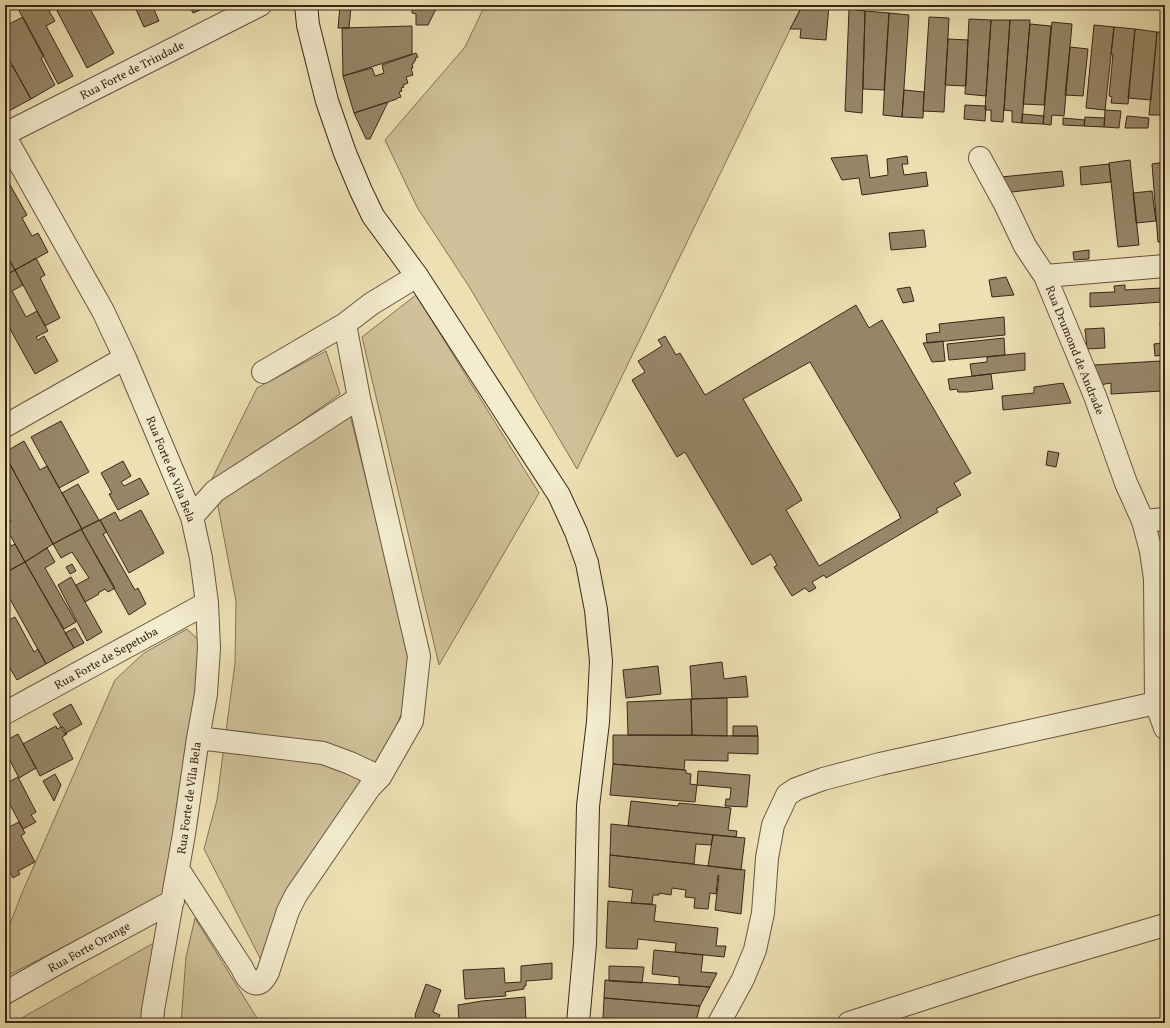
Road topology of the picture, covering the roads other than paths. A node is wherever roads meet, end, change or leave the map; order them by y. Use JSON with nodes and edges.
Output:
{"nodes":[{"id":1,"x":260,"y":5,"type":"edge"},
{"id":2,"x":306,"y":5,"type":"edge"},
{"id":3,"x":5,"y":136,"type":"edge"},
{"id":4,"x":980,"y":158,"type":"dead end"},
{"id":5,"x":1165,"y":266,"type":"edge"},
{"id":6,"x":417,"y":276,"type":"junction"},
{"id":7,"x":1045,"y":276,"type":"junction"},
{"id":8,"x":346,"y":324,"type":"junction"},
{"id":9,"x":125,"y":358,"type":"junction"},
{"id":10,"x":263,"y":372,"type":"dead end"},
{"id":11,"x":359,"y":398,"type":"junction"},
{"id":12,"x":5,"y":426,"type":"edge"},
{"id":13,"x":192,"y":517,"type":"junction"},
{"id":14,"x":1165,"y":520,"type":"edge"},
{"id":15,"x":1143,"y":521,"type":"junction"},
{"id":16,"x":207,"y":603,"type":"junction"},
{"id":17,"x":1156,"y":703,"type":"junction"},
{"id":18,"x":5,"y":713,"type":"edge"},
{"id":19,"x":1165,"y":728,"type":"edge"},
{"id":20,"x":198,"y":738,"type":"junction"},
{"id":21,"x":380,"y":777,"type":"junction"},
{"id":22,"x":178,"y":869,"type":"junction"},
{"id":23,"x":173,"y":901,"type":"junction"},
{"id":24,"x":1165,"y":925,"type":"edge"},
{"id":25,"x":5,"y":993,"type":"edge"},
{"id":26,"x":152,"y":1023,"type":"edge"},
{"id":27,"x":578,"y":1023,"type":"edge"},
{"id":28,"x":719,"y":1023,"type":"edge"},
{"id":29,"x":849,"y":1023,"type":"edge"}],
"edges":[{"from":1,"to":3,"type":"street","name":"Rua Forte de Trindade"},
{"from":2,"to":6,"type":"street"},
{"from":3,"to":9,"type":"street","name":"Rua Forte de Vila Bela"},
{"from":4,"to":7,"type":"street","name":"Rua Drumond de Andrade"},
{"from":5,"to":7,"type":"street","name":"Rua Drumond de Andrade"},
{"from":6,"to":8,"type":"street"},
{"from":6,"to":27,"type":"street"},
{"from":7,"to":15,"type":"street","name":"Rua Drumond de Andrade"},
{"from":8,"to":10,"type":"street"},
{"from":8,"to":11,"type":"street"},
{"from":9,"to":12,"type":"street"},
{"from":9,"to":13,"type":"street","name":"Rua Forte de Vila Bela"},
{"from":11,"to":13,"type":"street"},
{"from":11,"to":21,"type":"street"},
{"from":13,"to":16,"type":"street","name":"Rua Forte de Vila Bela"},
{"from":14,"to":15,"type":"street"},
{"from":15,"to":17,"type":"street","name":"Rua Drumond de Andrade"},
{"from":16,"to":18,"type":"street","name":"Rua Forte de Sepetuba"},
{"from":16,"to":20,"type":"street","name":"Rua Forte de Vila Bela"},
{"from":17,"to":19,"type":"street","name":"Rua Drumond de Andrade"},
{"from":17,"to":28,"type":"street"},
{"from":20,"to":21,"type":"street"},
{"from":20,"to":22,"type":"street","name":"Rua Forte de Vila Bela"},
{"from":21,"to":22,"type":"street"},
{"from":22,"to":23,"type":"street","name":"Rua Forte de Vila Bela"},
{"from":23,"to":25,"type":"street","name":"Rua Forte Orange"},
{"from":23,"to":26,"type":"street","name":"Rua Forte de Vila Bela"},
{"from":24,"to":29,"type":"street"}]}
